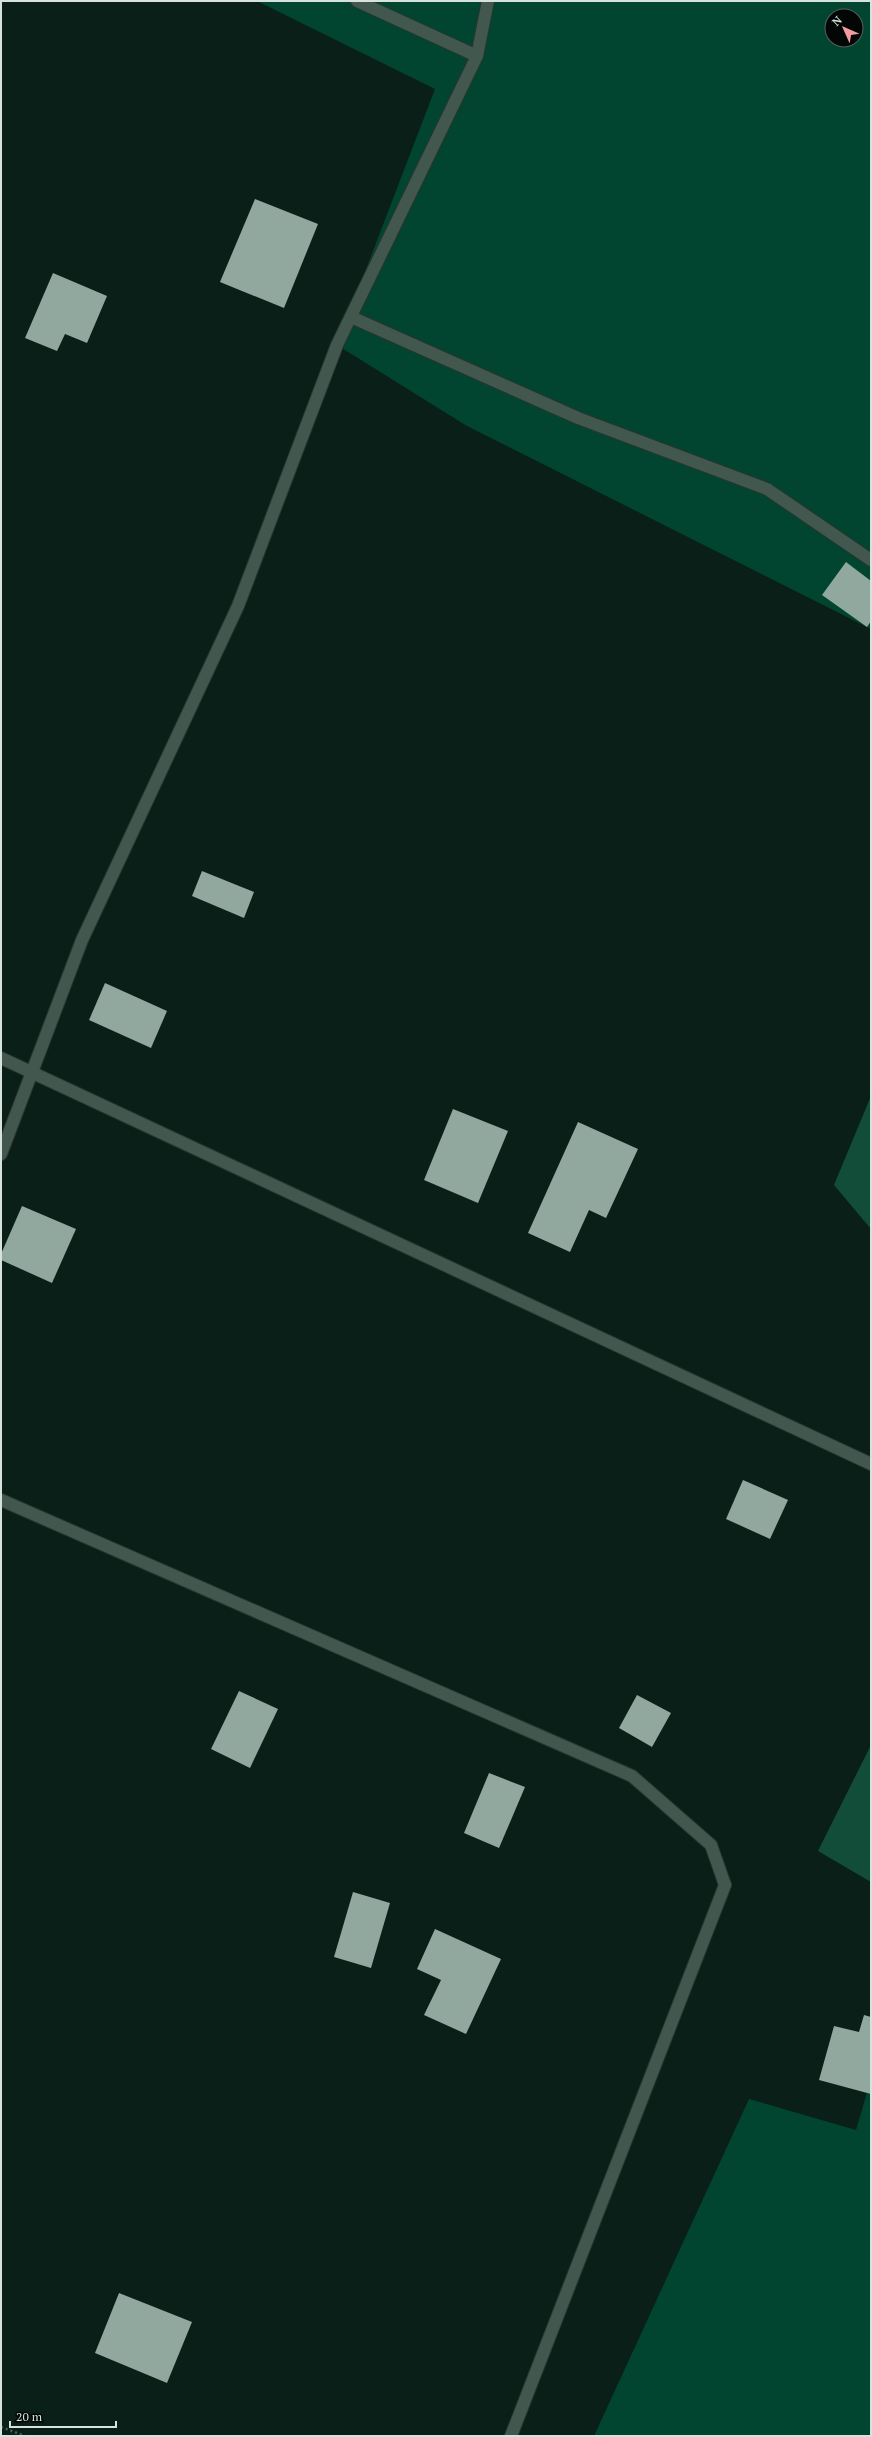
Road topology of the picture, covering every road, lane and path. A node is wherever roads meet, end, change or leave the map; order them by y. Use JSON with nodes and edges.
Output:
{"nodes":[{"id":1,"x":357,"y":1,"type":"edge"},
{"id":2,"x":488,"y":1,"type":"edge"},
{"id":3,"x":477,"y":56,"type":"junction"},
{"id":4,"x":351,"y":317,"type":"junction"},
{"id":5,"x":871,"y":560,"type":"edge"},
{"id":6,"x":1,"y":1058,"type":"edge"},
{"id":7,"x":32,"y":1072,"type":"junction"},
{"id":8,"x":1,"y":1154,"type":"edge"},
{"id":9,"x":871,"y":1464,"type":"edge"},
{"id":10,"x":1,"y":1500,"type":"edge"},
{"id":11,"x":1,"y":2427,"type":"edge"},
{"id":12,"x":25,"y":2436,"type":"edge"},
{"id":13,"x":510,"y":2436,"type":"edge"}],
"edges":[{"from":1,"to":3,"type":"street"},
{"from":2,"to":3,"type":"street"},
{"from":3,"to":4,"type":"street"},
{"from":4,"to":5,"type":"street"},
{"from":4,"to":7,"type":"street"},
{"from":6,"to":7,"type":"street"},
{"from":7,"to":8,"type":"street"},
{"from":7,"to":9,"type":"street"},
{"from":10,"to":13,"type":"street"},
{"from":11,"to":12,"type":"path"}]}
